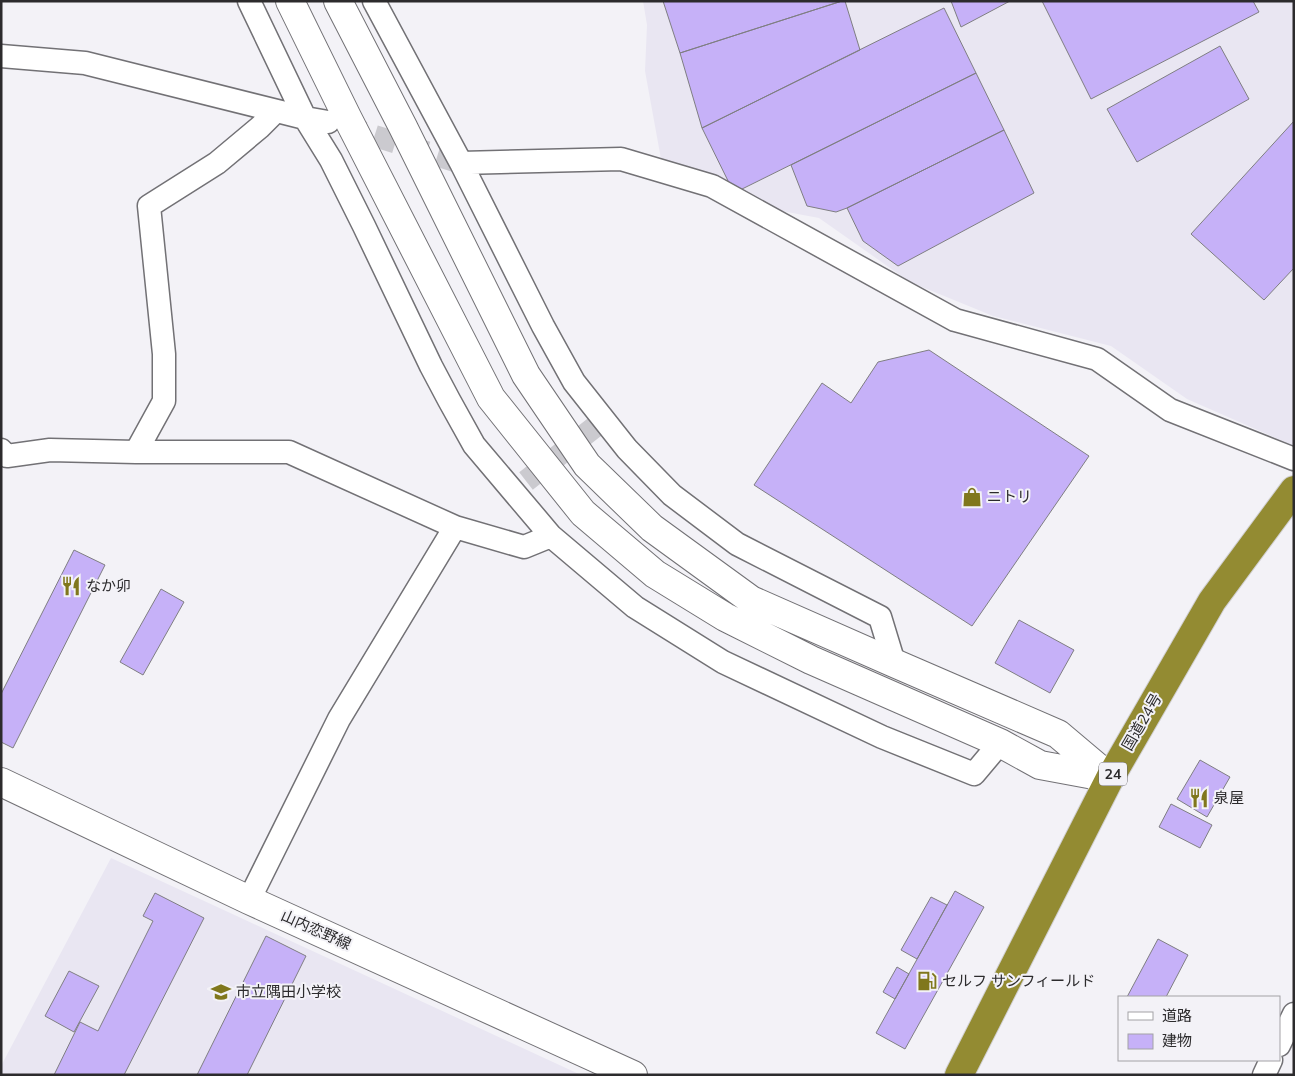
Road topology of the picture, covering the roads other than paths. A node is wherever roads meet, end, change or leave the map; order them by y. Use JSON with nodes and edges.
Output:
{"nodes":[{"id":1,"x":249,"y":1,"type":"edge"},
{"id":2,"x":290,"y":1,"type":"edge"},
{"id":3,"x":338,"y":1,"type":"edge"},
{"id":4,"x":374,"y":1,"type":"edge"},
{"id":5,"x":1,"y":56,"type":"edge"},
{"id":6,"x":276,"y":111,"type":"junction"},
{"id":7,"x":305,"y":118,"type":"junction"},
{"id":8,"x":328,"y":122,"type":"tunnel mouth"},
{"id":9,"x":462,"y":163,"type":"junction"},
{"id":10,"x":1,"y":450,"type":"edge"},
{"id":11,"x":136,"y":452,"type":"junction"},
{"id":12,"x":1294,"y":459,"type":"edge"},
{"id":13,"x":1294,"y":490,"type":"edge"},
{"id":14,"x":455,"y":526,"type":"junction"},
{"id":15,"x":551,"y":536,"type":"junction"},
{"id":16,"x":894,"y":663,"type":"junction"},
{"id":17,"x":1000,"y":743,"type":"junction"},
{"id":18,"x":1110,"y":778,"type":"junction"},
{"id":19,"x":1,"y":782,"type":"edge"},
{"id":20,"x":249,"y":900,"type":"junction"},
{"id":21,"x":1294,"y":1014,"type":"edge"},
{"id":22,"x":1280,"y":1043,"type":"edge"},
{"id":23,"x":1271,"y":1061,"type":"edge"},
{"id":24,"x":633,"y":1075,"type":"edge"},
{"id":25,"x":960,"y":1075,"type":"edge"},
{"id":26,"x":1264,"y":1075,"type":"edge"}],
"edges":[{"from":1,"to":7,"type":"street"},
{"from":2,"to":17,"type":"street"},
{"from":3,"to":16,"type":"street"},
{"from":4,"to":9,"type":"street"},
{"from":5,"to":6,"type":"street"},
{"from":6,"to":7,"type":"street"},
{"from":6,"to":11,"type":"street"},
{"from":7,"to":8,"type":"street"},
{"from":7,"to":15,"type":"street"},
{"from":9,"to":12,"type":"street"},
{"from":9,"to":16,"type":"street"},
{"from":10,"to":11,"type":"street"},
{"from":11,"to":14,"type":"street"},
{"from":13,"to":18,"type":"highway","name":"国道24号","number":"24"},
{"from":14,"to":15,"type":"street"},
{"from":14,"to":20,"type":"street"},
{"from":15,"to":17,"type":"street"},
{"from":16,"to":18,"type":"street"},
{"from":17,"to":18,"type":"street"},
{"from":18,"to":25,"type":"highway","name":"国道24号","number":"24"},
{"from":19,"to":20,"type":"street","name":"山内恋野線"},
{"from":20,"to":24,"type":"street","name":"山内恋野線"},
{"from":21,"to":22,"type":"street"},
{"from":23,"to":26,"type":"street"}]}
